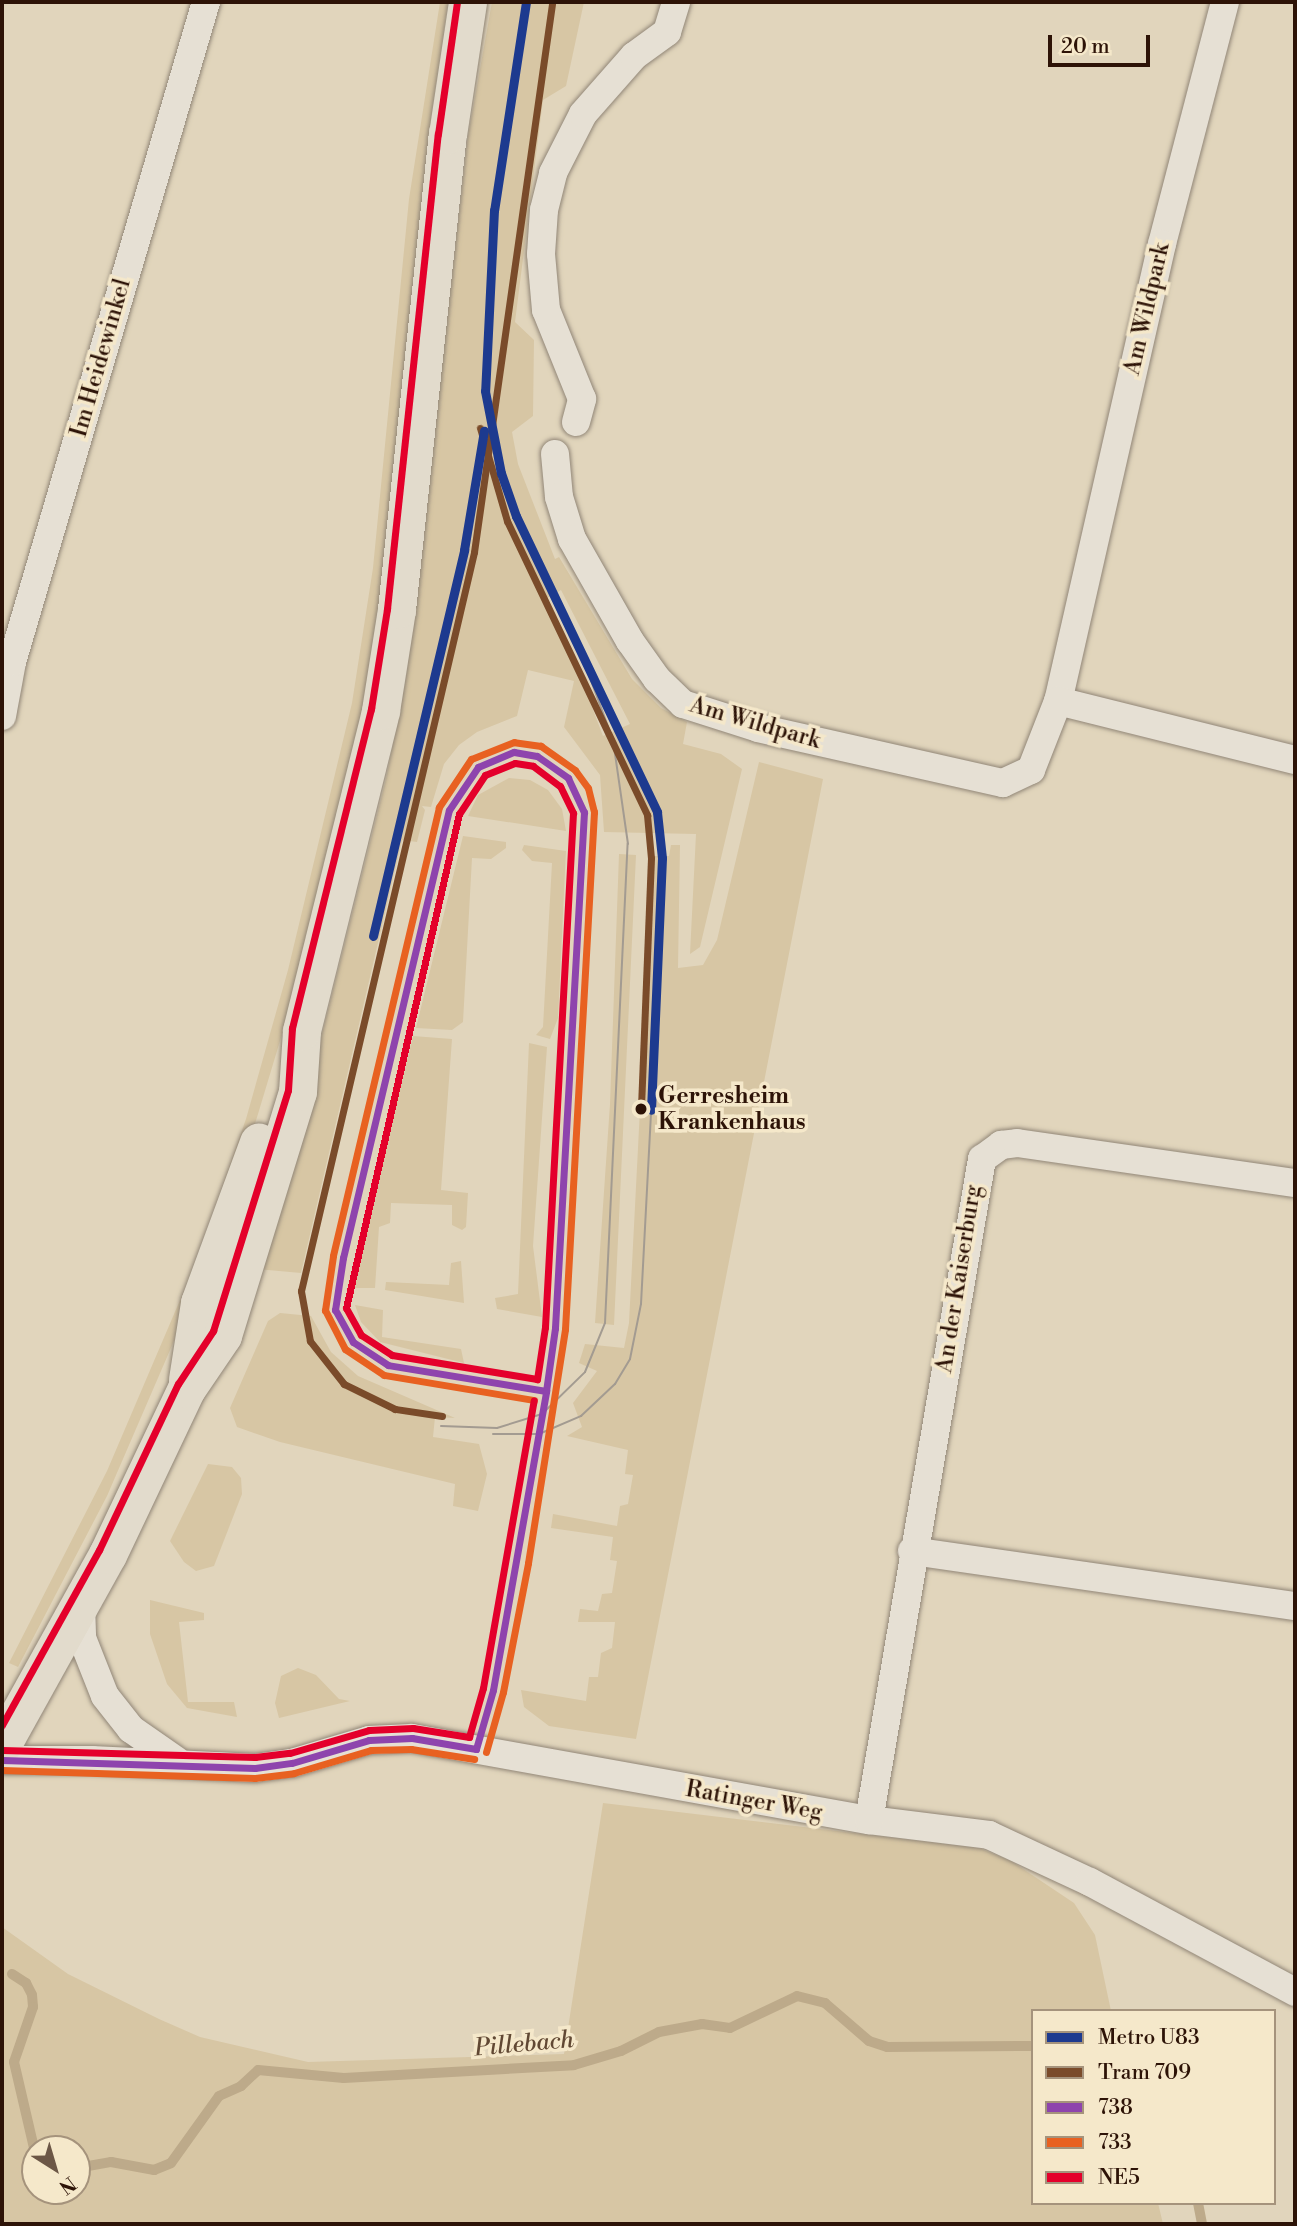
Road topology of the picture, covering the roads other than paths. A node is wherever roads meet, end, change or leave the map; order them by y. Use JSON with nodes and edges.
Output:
{"nodes":[{"id":1,"x":206,"y":2,"type":"edge"},
{"id":2,"x":468,"y":2,"type":"edge"},
{"id":3,"x":676,"y":2,"type":"edge"},
{"id":4,"x":1225,"y":2,"type":"edge"},
{"id":5,"x":576,"y":422,"type":"dead end"},
{"id":6,"x":555,"y":454,"type":"dead end"},
{"id":7,"x":1058,"y":701,"type":"junction"},
{"id":8,"x":2,"y":716,"type":"edge"},
{"id":9,"x":1295,"y":760,"type":"edge"},
{"id":10,"x":1295,"y":1183,"type":"edge"},
{"id":11,"x":912,"y":1551,"type":"junction"},
{"id":12,"x":81,"y":1605,"type":"junction"},
{"id":13,"x":1295,"y":1606,"type":"edge"},
{"id":14,"x":2,"y":1746,"type":"edge"},
{"id":15,"x":2,"y":1760,"type":"edge"},
{"id":16,"x":183,"y":1764,"type":"junction"},
{"id":17,"x":869,"y":1820,"type":"junction"},
{"id":18,"x":1295,"y":1992,"type":"edge"}],
"edges":[{"from":1,"to":8,"type":"street","name":"Im Heidewinkel"},
{"from":2,"to":12,"type":"main road"},
{"from":3,"to":5,"type":"street"},
{"from":4,"to":7,"type":"street","name":"Am Wildpark"},
{"from":6,"to":7,"type":"street","name":"Am Wildpark"},
{"from":7,"to":9,"type":"street"},
{"from":10,"to":11,"type":"street","name":"An der Kaiserburg"},
{"from":11,"to":13,"type":"street"},
{"from":11,"to":17,"type":"street","name":"An der Kaiserburg"},
{"from":12,"to":14,"type":"main road"},
{"from":12,"to":16,"type":"street"},
{"from":15,"to":16,"type":"street","name":"Ratinger Weg"},
{"from":16,"to":17,"type":"street","name":"Ratinger Weg"},
{"from":17,"to":18,"type":"street","name":"Ratinger Weg"}]}
